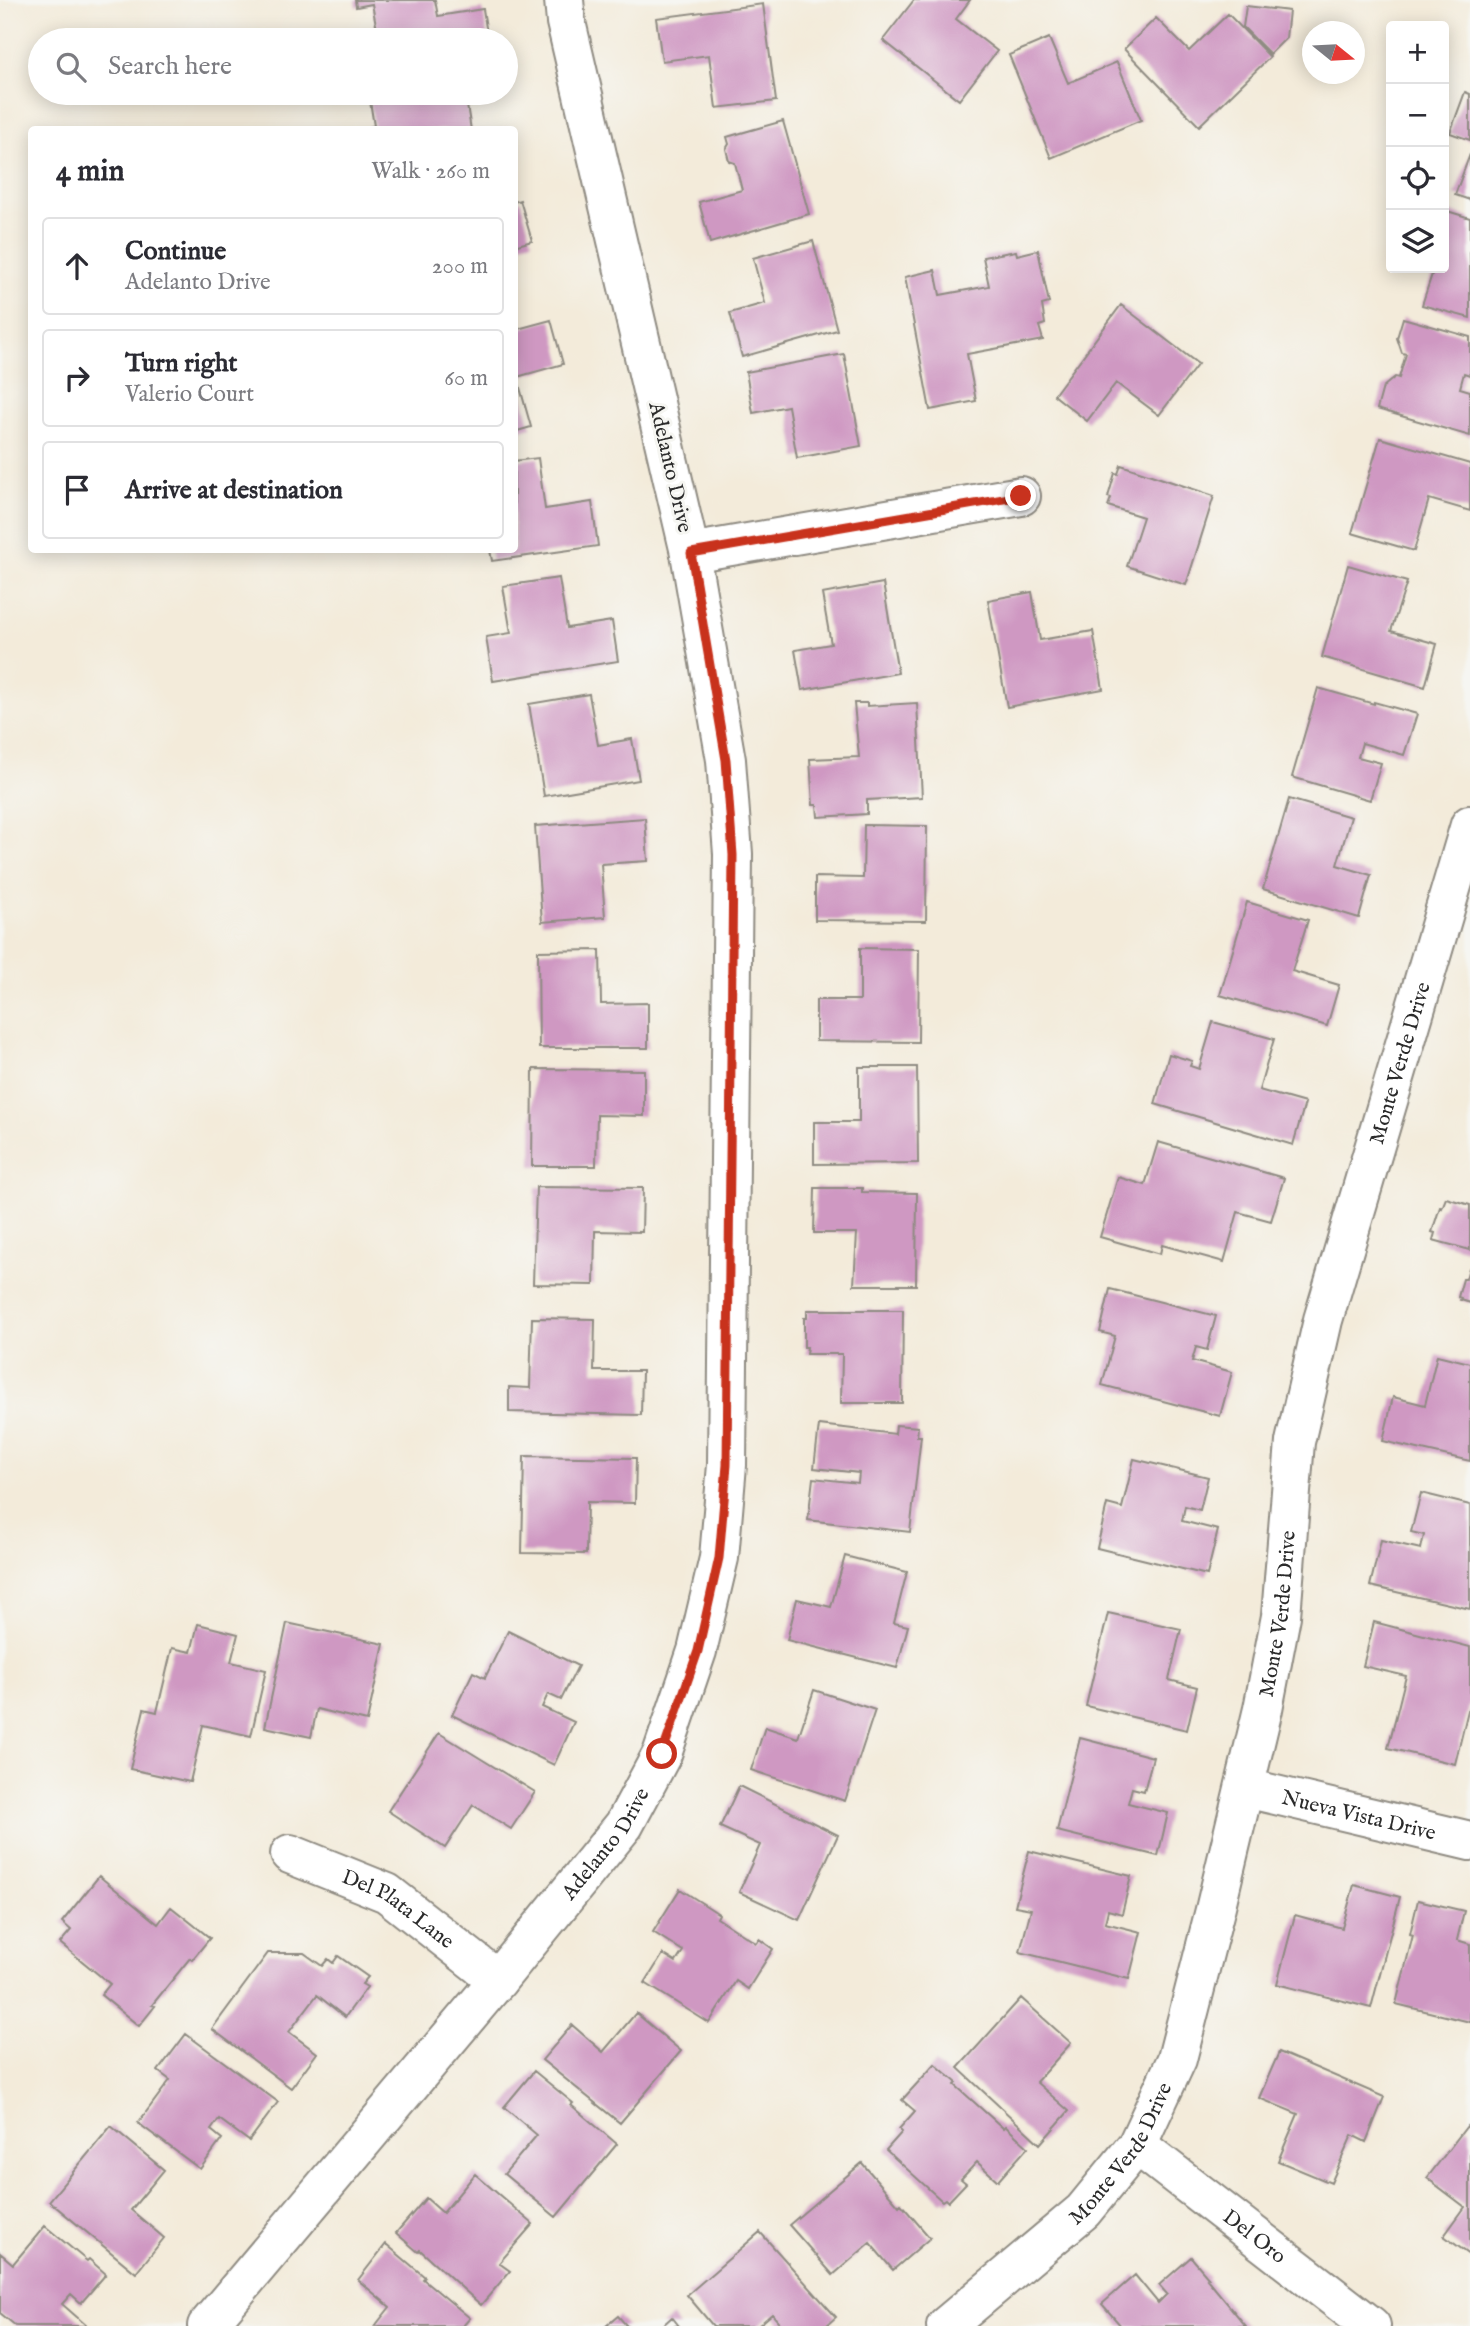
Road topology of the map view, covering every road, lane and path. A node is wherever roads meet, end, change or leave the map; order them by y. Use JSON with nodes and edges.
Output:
{"nodes":[{"id":1,"x":564,"y":0,"type":"edge"},
{"id":2,"x":1021,"y":496,"type":"dead end"},
{"id":3,"x":691,"y":553,"type":"junction"},
{"id":4,"x":1469,"y":835,"type":"edge"},
{"id":5,"x":1245,"y":1788,"type":"junction"},
{"id":6,"x":1470,"y":1841,"type":"edge"},
{"id":7,"x":290,"y":1854,"type":"dead end"},
{"id":8,"x":498,"y":1980,"type":"junction"},
{"id":9,"x":1137,"y":2144,"type":"junction"},
{"id":10,"x":206,"y":2326,"type":"edge"},
{"id":11,"x":946,"y":2326,"type":"edge"},
{"id":12,"x":1371,"y":2326,"type":"edge"}],
"edges":[{"from":1,"to":3,"type":"street","name":"Adelanto Drive"},
{"from":2,"to":3,"type":"street"},
{"from":3,"to":8,"type":"street","name":"Adelanto Drive"},
{"from":4,"to":5,"type":"street","name":"Monte Verde Drive"},
{"from":5,"to":6,"type":"street","name":"Nueva Vista Drive"},
{"from":5,"to":9,"type":"street","name":"Monte Verde Drive"},
{"from":7,"to":8,"type":"street","name":"Del Plata Lane"},
{"from":8,"to":10,"type":"street","name":"Adelanto Drive"},
{"from":9,"to":11,"type":"street","name":"Monte Verde Drive"},
{"from":9,"to":12,"type":"street","name":"Del Oro"}]}
